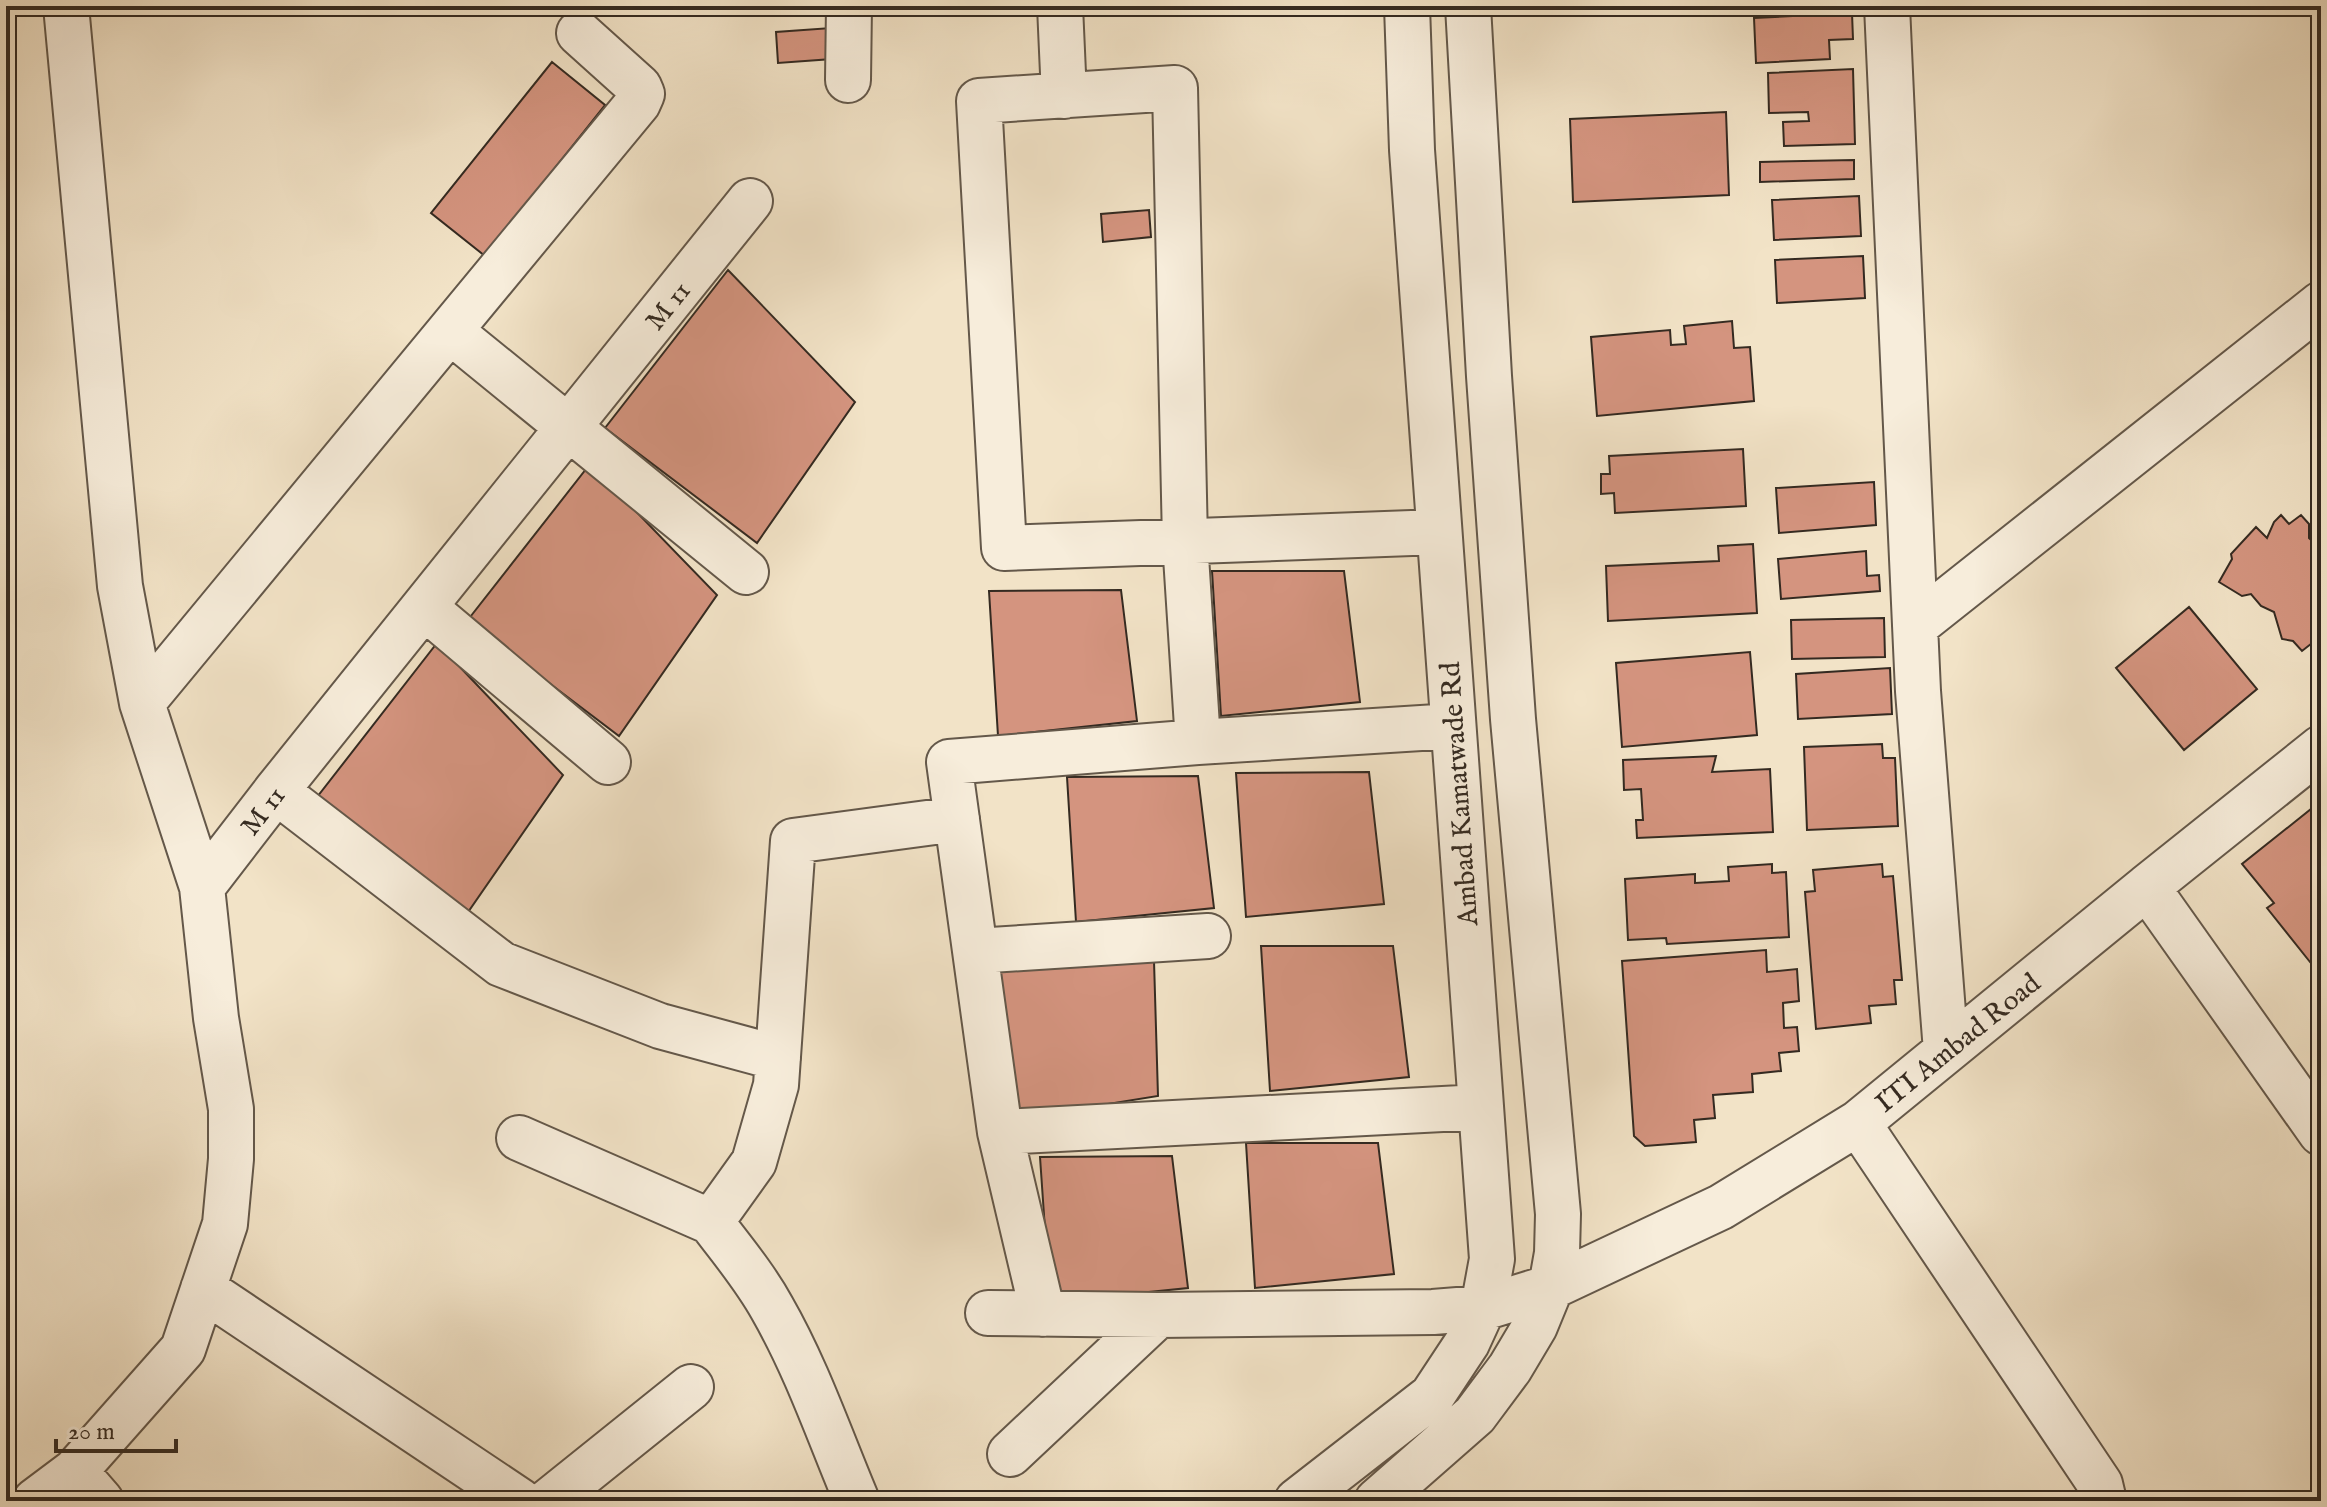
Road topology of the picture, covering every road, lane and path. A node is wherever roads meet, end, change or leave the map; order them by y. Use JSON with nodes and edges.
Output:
{"nodes":[{"id":1,"x":66,"y":6,"type":"edge"},
{"id":2,"x":849,"y":6,"type":"edge"},
{"id":3,"x":1060,"y":6,"type":"edge"},
{"id":4,"x":1407,"y":6,"type":"edge"},
{"id":5,"x":1468,"y":6,"type":"edge"},
{"id":6,"x":1887,"y":6,"type":"edge"},
{"id":7,"x":579,"y":33,"type":"dead end"},
{"id":8,"x":848,"y":80,"type":"dead end"},
{"id":9,"x":1064,"y":96,"type":"junction"},
{"id":10,"x":750,"y":201,"type":"dead end"},
{"id":11,"x":2321,"y":304,"type":"edge"},
{"id":12,"x":450,"y":331,"type":"junction"},
{"id":13,"x":568,"y":427,"type":"junction"},
{"id":14,"x":1439,"y":532,"type":"junction"},
{"id":15,"x":1185,"y":541,"type":"junction"},
{"id":16,"x":746,"y":572,"type":"dead end"},
{"id":17,"x":424,"y":607,"type":"junction"},
{"id":18,"x":1915,"y":626,"type":"junction"},
{"id":19,"x":142,"y":703,"type":"junction"},
{"id":20,"x":1453,"y":726,"type":"junction"},
{"id":21,"x":1198,"y":742,"type":"junction"},
{"id":22,"x":2321,"y":748,"type":"edge"},
{"id":23,"x":608,"y":762,"type":"dead end"},
{"id":24,"x":276,"y":791,"type":"junction"},
{"id":25,"x":957,"y":819,"type":"junction"},
{"id":26,"x":202,"y":887,"type":"junction"},
{"id":27,"x":2147,"y":887,"type":"junction"},
{"id":28,"x":1208,"y":936,"type":"dead end"},
{"id":29,"x":975,"y":951,"type":"junction"},
{"id":30,"x":1946,"y":1051,"type":"junction"},
{"id":31,"x":778,"y":1058,"type":"junction"},
{"id":32,"x":1481,"y":1107,"type":"junction"},
{"id":33,"x":1858,"y":1123,"type":"junction"},
{"id":34,"x":1000,"y":1132,"type":"junction"},
{"id":35,"x":2321,"y":1133,"type":"edge"},
{"id":36,"x":519,"y":1138,"type":"dead end"},
{"id":37,"x":711,"y":1222,"type":"junction"},
{"id":38,"x":1551,"y":1287,"type":"junction"},
{"id":39,"x":203,"y":1289,"type":"junction"},
{"id":40,"x":1483,"y":1308,"type":"junction"},
{"id":41,"x":988,"y":1313,"type":"dead end"},
{"id":42,"x":1043,"y":1314,"type":"junction"},
{"id":43,"x":1158,"y":1315,"type":"junction"},
{"id":44,"x":691,"y":1387,"type":"dead end"},
{"id":45,"x":1413,"y":1410,"type":"junction"},
{"id":46,"x":1443,"y":1444,"type":"junction"},
{"id":47,"x":1010,"y":1454,"type":"dead end"},
{"id":48,"x":88,"y":1486,"type":"edge"},
{"id":49,"x":35,"y":1501,"type":"edge"},
{"id":50,"x":520,"y":1501,"type":"edge"},
{"id":51,"x":549,"y":1501,"type":"edge"},
{"id":52,"x":857,"y":1501,"type":"edge"},
{"id":53,"x":1297,"y":1501,"type":"edge"},
{"id":54,"x":1377,"y":1501,"type":"edge"},
{"id":55,"x":2104,"y":1501,"type":"edge"}],
"edges":[{"from":1,"to":19,"type":"street"},
{"from":2,"to":8,"type":"street"},
{"from":3,"to":9,"type":"street"},
{"from":4,"to":14,"type":"street","name":"Ambad Kamatwade Rd"},
{"from":5,"to":38,"type":"street"},
{"from":6,"to":18,"type":"street"},
{"from":7,"to":12,"type":"street"},
{"from":9,"to":15,"type":"street"},
{"from":9,"to":15,"type":"street"},
{"from":10,"to":13,"type":"street","name":"M 11"},
{"from":11,"to":18,"type":"street"},
{"from":12,"to":13,"type":"street"},
{"from":12,"to":19,"type":"street"},
{"from":13,"to":16,"type":"street"},
{"from":13,"to":17,"type":"street","name":"M 11"},
{"from":14,"to":15,"type":"street"},
{"from":14,"to":20,"type":"street","name":"Ambad Kamatwade Rd"},
{"from":15,"to":21,"type":"street"},
{"from":17,"to":23,"type":"street"},
{"from":17,"to":24,"type":"street","name":"M 11"},
{"from":18,"to":30,"type":"street"},
{"from":19,"to":26,"type":"street"},
{"from":20,"to":21,"type":"street"},
{"from":20,"to":32,"type":"street","name":"Ambad Kamatwade Rd"},
{"from":21,"to":25,"type":"street"},
{"from":22,"to":27,"type":"street","name":"ITI Ambad Road"},
{"from":24,"to":26,"type":"street","name":"M 11"},
{"from":24,"to":31,"type":"street"},
{"from":25,"to":29,"type":"street"},
{"from":25,"to":31,"type":"street"},
{"from":26,"to":39,"type":"street"},
{"from":27,"to":30,"type":"street","name":"ITI Ambad Road"},
{"from":27,"to":35,"type":"street"},
{"from":28,"to":29,"type":"street"},
{"from":29,"to":34,"type":"street"},
{"from":30,"to":33,"type":"street","name":"ITI Ambad Road"},
{"from":31,"to":37,"type":"street"},
{"from":32,"to":34,"type":"street"},
{"from":32,"to":40,"type":"street","name":"Ambad Kamatwade Rd"},
{"from":33,"to":38,"type":"street","name":"ITI Ambad Road"},
{"from":33,"to":55,"type":"street"},
{"from":34,"to":42,"type":"street"},
{"from":36,"to":37,"type":"street"},
{"from":37,"to":52,"type":"street"},
{"from":38,"to":40,"type":"street","name":"ITI Ambad Road"},
{"from":38,"to":46,"type":"street"},
{"from":39,"to":48,"type":"street"},
{"from":39,"to":50,"type":"street"},
{"from":40,"to":43,"type":"street","name":"ITI Ambad Road"},
{"from":40,"to":45,"type":"street","name":"Ambad Kamatwade Rd"},
{"from":41,"to":42,"type":"street","name":"ITI Ambad Road"},
{"from":42,"to":43,"type":"street","name":"ITI Ambad Road"},
{"from":43,"to":47,"type":"street"},
{"from":44,"to":51,"type":"street"},
{"from":45,"to":46,"type":"street"},
{"from":45,"to":53,"type":"street","name":"Ambad Kamatwade Rd"},
{"from":46,"to":54,"type":"street"},
{"from":48,"to":49,"type":"street"}]}
